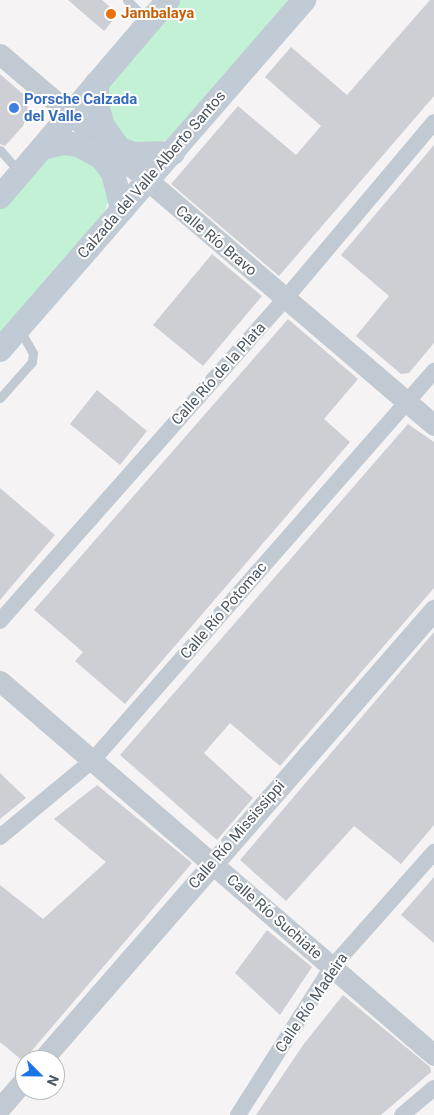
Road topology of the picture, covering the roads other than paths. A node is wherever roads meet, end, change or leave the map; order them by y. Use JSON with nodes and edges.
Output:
{"nodes":[{"id":1,"x":127,"y":0,"type":"edge"},
{"id":2,"x":168,"y":0,"type":"edge"},
{"id":3,"x":304,"y":0,"type":"edge"},
{"id":4,"x":149,"y":22,"type":"junction"},
{"id":5,"x":0,"y":54,"type":"edge"},
{"id":6,"x":97,"y":83,"type":"junction"},
{"id":7,"x":70,"y":114,"type":"junction"},
{"id":8,"x":434,"y":122,"type":"edge"},
{"id":9,"x":42,"y":148,"type":"junction"},
{"id":10,"x":0,"y":150,"type":"edge"},
{"id":11,"x":173,"y":153,"type":"junction"},
{"id":12,"x":20,"y":173,"type":"junction"},
{"id":13,"x":147,"y":182,"type":"junction"},
{"id":14,"x":0,"y":197,"type":"edge"},
{"id":15,"x":122,"y":210,"type":"junction"},
{"id":16,"x":285,"y":299,"type":"junction"},
{"id":17,"x":19,"y":328,"type":"junction"},
{"id":18,"x":0,"y":350,"type":"edge"},
{"id":19,"x":434,"y":371,"type":"edge"},
{"id":20,"x":0,"y":398,"type":"edge"},
{"id":21,"x":407,"y":402,"type":"junction"},
{"id":22,"x":434,"y":425,"type":"edge"},
{"id":23,"x":434,"y":610,"type":"edge"},
{"id":24,"x":0,"y":621,"type":"edge"},
{"id":25,"x":0,"y":681,"type":"edge"},
{"id":26,"x":92,"y":761,"type":"junction"},
{"id":27,"x":0,"y":837,"type":"edge"},
{"id":28,"x":434,"y":852,"type":"edge"},
{"id":29,"x":212,"y":864,"type":"junction"},
{"id":30,"x":332,"y":968,"type":"junction"},
{"id":31,"x":51,"y":1050,"type":"edge"},
{"id":32,"x":434,"y":1055,"type":"edge"},
{"id":33,"x":434,"y":1088,"type":"edge"},
{"id":34,"x":15,"y":1091,"type":"edge"},
{"id":35,"x":0,"y":1108,"type":"edge"},
{"id":36,"x":238,"y":1115,"type":"edge"},
{"id":37,"x":402,"y":1115,"type":"edge"}],
"edges":[{"from":1,"to":4,"type":"lane"},
{"from":2,"to":4,"type":"main road"},
{"from":3,"to":11,"type":"main road","name":"Calzada del Valle Alberto Santos"},
{"from":4,"to":6,"type":"main road"},
{"from":5,"to":7,"type":"street","name":"Calle Río Bravo"},
{"from":6,"to":7,"type":"main road"},
{"from":6,"to":11,"type":"main road"},
{"from":7,"to":9,"type":"main road"},
{"from":7,"to":13,"type":"street","name":"Calle Río Bravo"},
{"from":8,"to":16,"type":"street","name":"Calle Río de la Plata"},
{"from":9,"to":12,"type":"main road"},
{"from":9,"to":15,"type":"main road"},
{"from":10,"to":12,"type":"lane"},
{"from":11,"to":13,"type":"main road","name":"Calzada del Valle Alberto Santos"},
{"from":12,"to":14,"type":"main road"},
{"from":13,"to":15,"type":"main road","name":"Calzada del Valle Alberto Santos"},
{"from":13,"to":16,"type":"street","name":"Calle Río Bravo"},
{"from":15,"to":17,"type":"main road","name":"Calzada del Valle Alberto Santos"},
{"from":16,"to":21,"type":"street","name":"Calle Río Bravo"},
{"from":16,"to":24,"type":"street","name":"Calle Río de la Plata"},
{"from":17,"to":18,"type":"main road","name":"Calzada del Valle Alberto Santos"},
{"from":17,"to":20,"type":"lane"},
{"from":19,"to":21,"type":"street","name":"Calle Río Potomac"},
{"from":21,"to":22,"type":"street","name":"Calle Río Bravo"},
{"from":21,"to":26,"type":"street","name":"Calle Río Potomac"},
{"from":23,"to":29,"type":"street","name":"Calle Río Mississippi"},
{"from":25,"to":26,"type":"street","name":"Calle Río Suchiate"},
{"from":26,"to":27,"type":"street","name":"Calle Río Potomac"},
{"from":26,"to":29,"type":"street","name":"Calle Río Suchiate"},
{"from":28,"to":30,"type":"street","name":"Calle Río Madeira"},
{"from":29,"to":30,"type":"street","name":"Calle Río Suchiate"},
{"from":29,"to":31,"type":"street","name":"Calle Río Mississippi"},
{"from":30,"to":32,"type":"street","name":"Calle Río Suchiate"},
{"from":30,"to":36,"type":"street","name":"Calle Río Madeira"},
{"from":33,"to":37,"type":"street"},
{"from":34,"to":35,"type":"street"}]}
